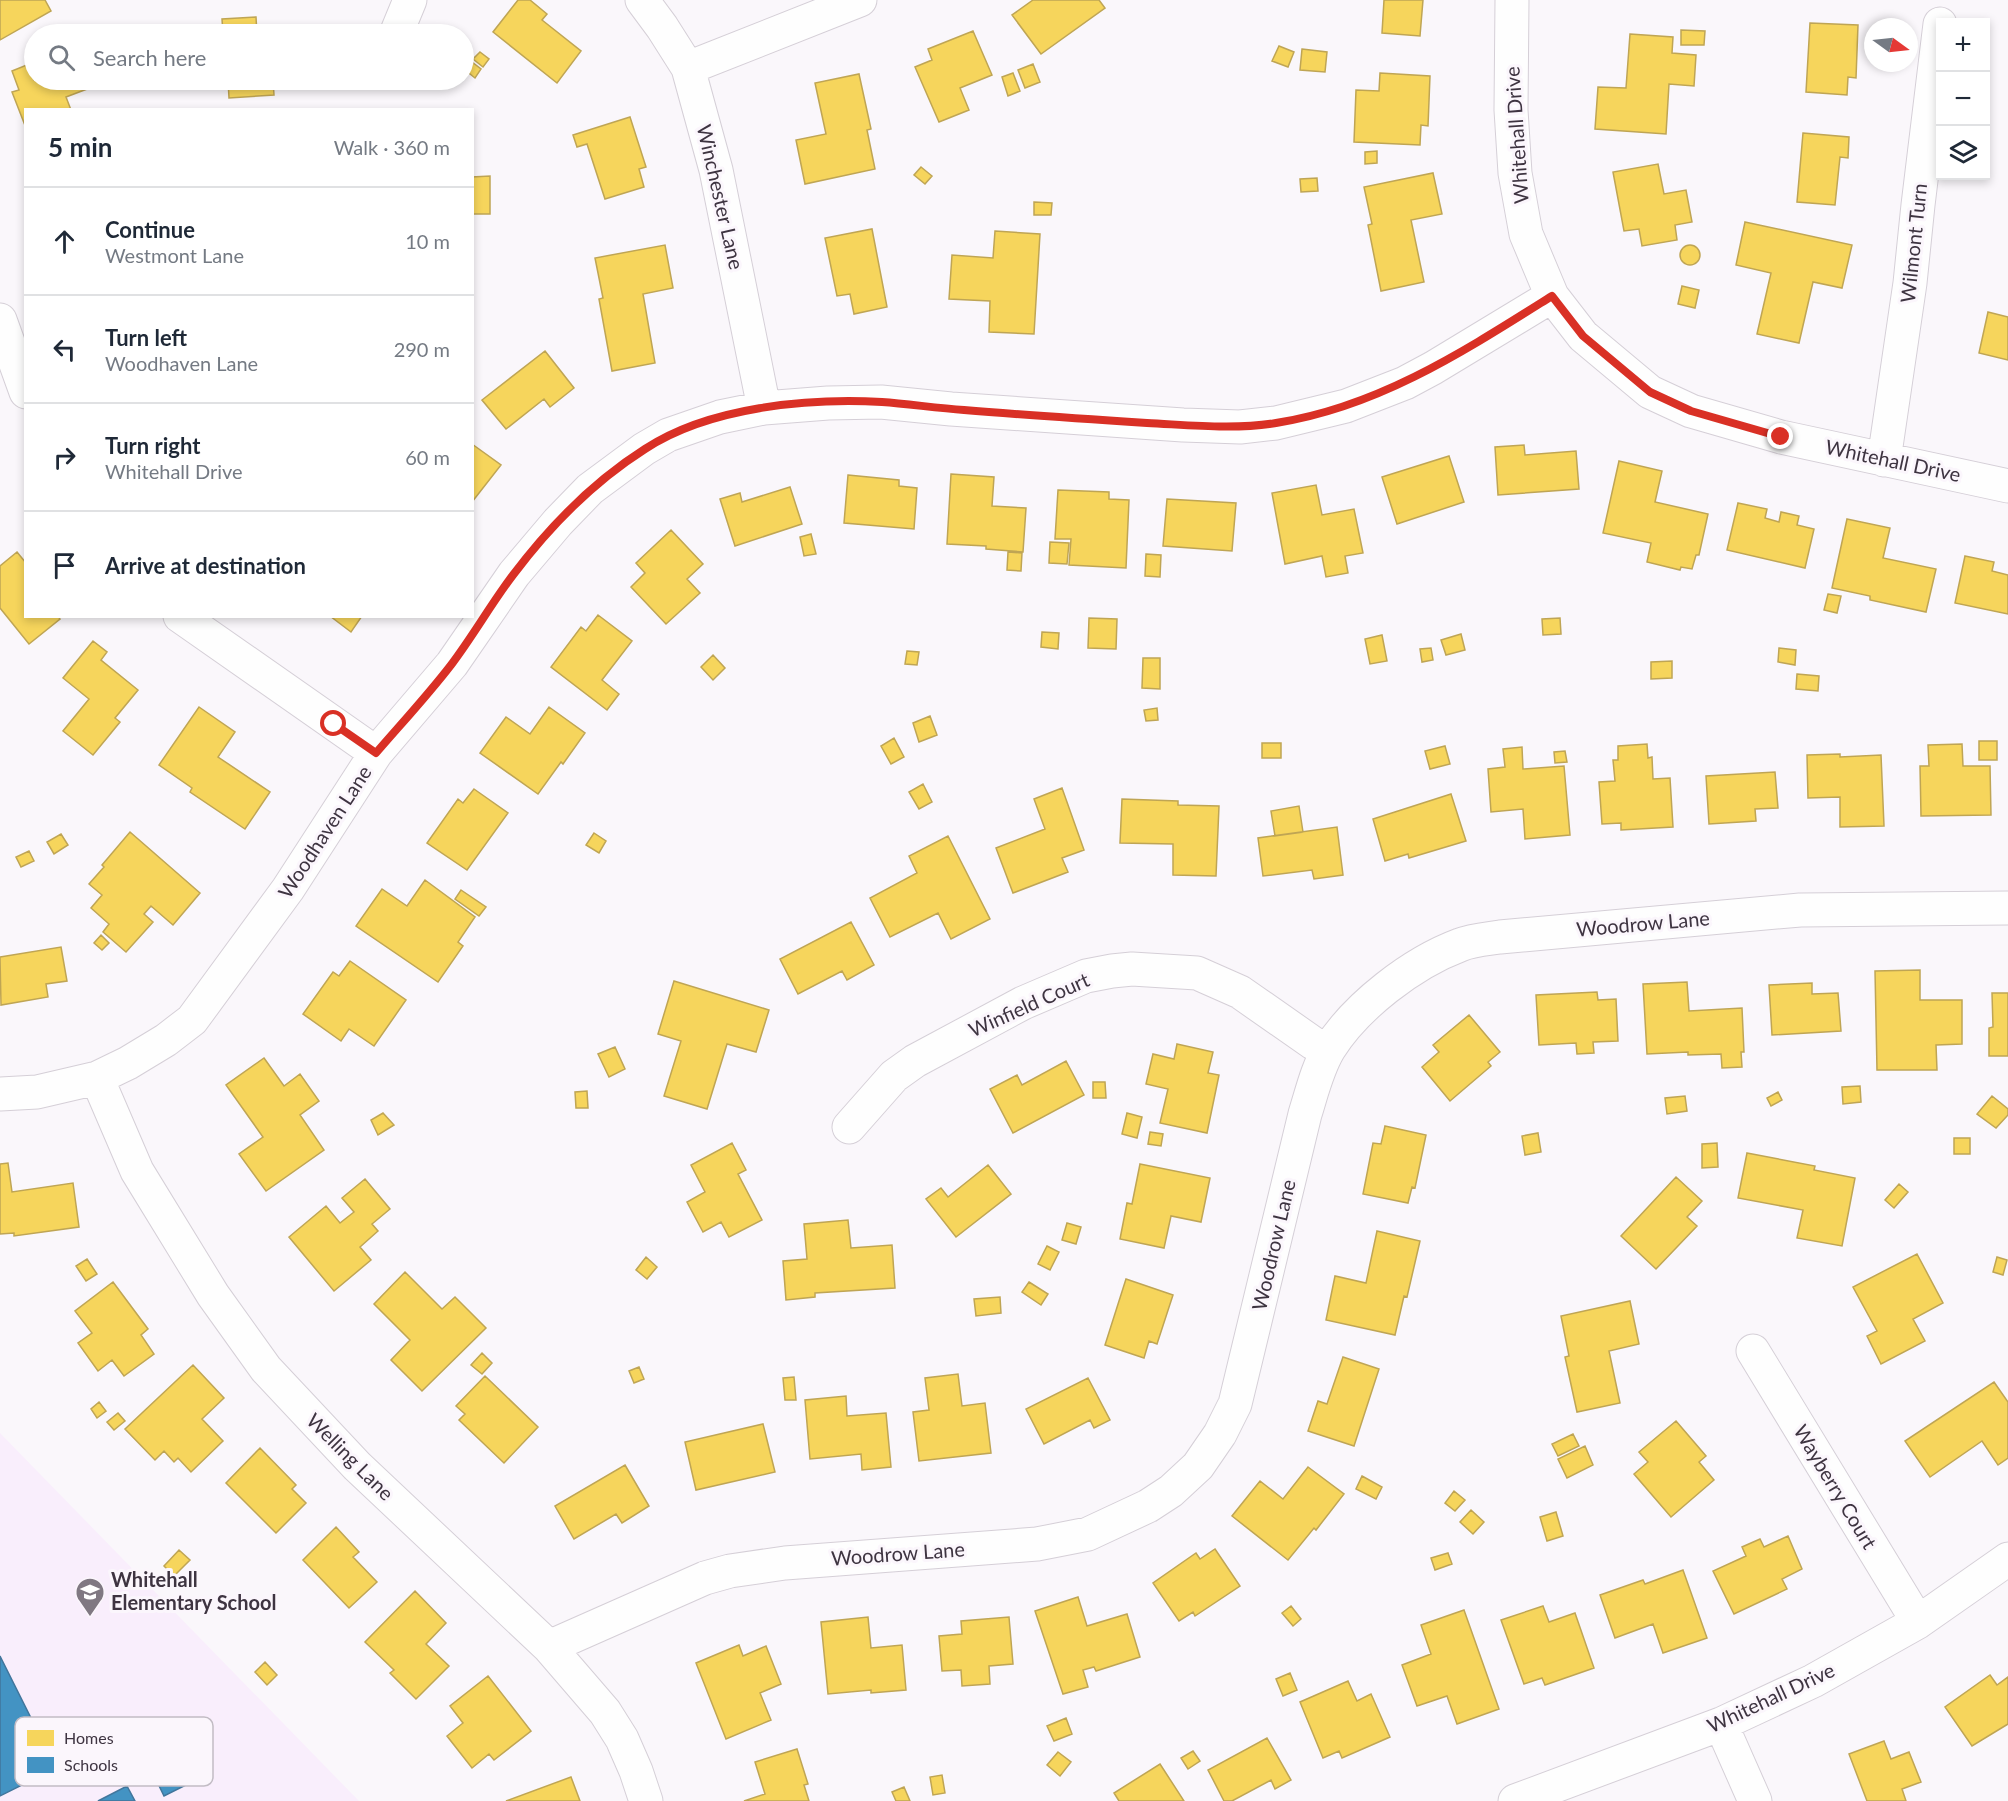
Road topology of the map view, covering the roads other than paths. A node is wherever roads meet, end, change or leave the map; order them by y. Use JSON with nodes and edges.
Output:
{"nodes":[{"id":1,"x":410,"y":0,"type":"edge"},
{"id":2,"x":642,"y":0,"type":"edge"},
{"id":3,"x":860,"y":0,"type":"edge"},
{"id":4,"x":1512,"y":0,"type":"edge"},
{"id":5,"x":1944,"y":0,"type":"edge"},
{"id":6,"x":1942,"y":18,"type":"edge"},
{"id":7,"x":400,"y":24,"type":"edge"},
{"id":8,"x":1936,"y":62,"type":"edge"},
{"id":9,"x":688,"y":68,"type":"junction"},
{"id":10,"x":1552,"y":296,"type":"junction"},
{"id":11,"x":0,"y":320,"type":"edge"},
{"id":12,"x":24,"y":386,"type":"edge"},
{"id":13,"x":764,"y":408,"type":"junction"},
{"id":14,"x":1884,"y":460,"type":"junction"},
{"id":15,"x":2008,"y":486,"type":"edge"},
{"id":16,"x":183,"y":618,"type":"edge"},
{"id":17,"x":376,"y":753,"type":"junction"},
{"id":18,"x":2008,"y":908,"type":"edge"},
{"id":19,"x":1329,"y":1049,"type":"junction"},
{"id":20,"x":97,"y":1078,"type":"junction"},
{"id":21,"x":0,"y":1094,"type":"edge"},
{"id":22,"x":849,"y":1127,"type":"dead end"},
{"id":23,"x":1753,"y":1351,"type":"dead end"},
{"id":24,"x":2008,"y":1559,"type":"edge"},
{"id":25,"x":1918,"y":1622,"type":"junction"},
{"id":26,"x":549,"y":1647,"type":"junction"},
{"id":27,"x":1721,"y":1724,"type":"junction"},
{"id":28,"x":646,"y":1801,"type":"edge"},
{"id":29,"x":1515,"y":1801,"type":"edge"},
{"id":30,"x":1755,"y":1801,"type":"edge"}],
"edges":[{"from":1,"to":7,"type":"street"},
{"from":2,"to":9,"type":"street","name":"Winchester Lane"},
{"from":3,"to":9,"type":"street"},
{"from":4,"to":10,"type":"street","name":"Whitehall Drive"},
{"from":5,"to":6,"type":"street","name":"Wilmont Turn"},
{"from":8,"to":14,"type":"street","name":"Wilmont Turn"},
{"from":9,"to":13,"type":"street","name":"Winchester Lane"},
{"from":10,"to":13,"type":"street","name":"Woodhaven Lane"},
{"from":10,"to":14,"type":"street","name":"Whitehall Drive"},
{"from":11,"to":12,"type":"street"},
{"from":13,"to":17,"type":"street","name":"Woodhaven Lane"},
{"from":14,"to":15,"type":"street","name":"Whitehall Drive"},
{"from":16,"to":17,"type":"street"},
{"from":17,"to":20,"type":"street","name":"Woodhaven Lane"},
{"from":18,"to":19,"type":"street","name":"Woodrow Lane"},
{"from":19,"to":22,"type":"street","name":"Winfield Court"},
{"from":19,"to":26,"type":"street","name":"Woodrow Lane"},
{"from":20,"to":21,"type":"street","name":"Woodhaven Lane"},
{"from":20,"to":26,"type":"street","name":"Welling Lane"},
{"from":23,"to":25,"type":"street","name":"Wayberry Court"},
{"from":24,"to":25,"type":"street","name":"Whitehall Drive"},
{"from":25,"to":27,"type":"street","name":"Whitehall Drive"},
{"from":26,"to":28,"type":"street","name":"Welling Lane"},
{"from":27,"to":29,"type":"street","name":"Whitehall Drive"},
{"from":27,"to":30,"type":"street"}]}
